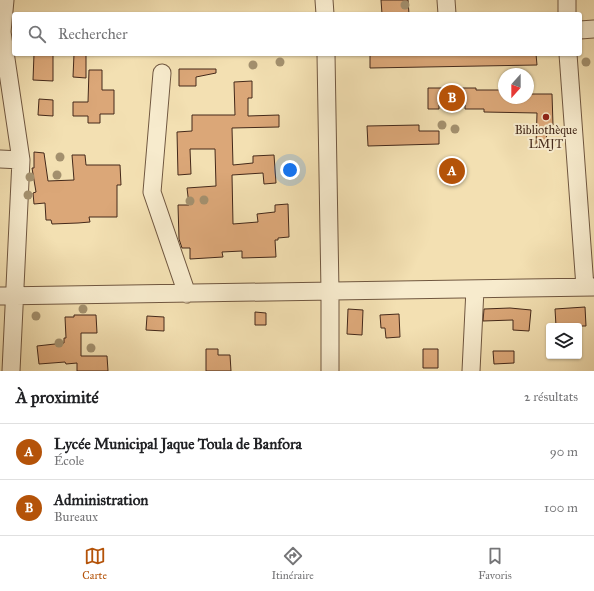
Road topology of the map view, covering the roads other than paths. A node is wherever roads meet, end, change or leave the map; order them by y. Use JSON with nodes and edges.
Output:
{"nodes":[{"id":1,"x":5,"y":0,"type":"edge"},
{"id":2,"x":324,"y":0,"type":"edge"},
{"id":3,"x":446,"y":0,"type":"edge"},
{"id":4,"x":567,"y":0,"type":"edge"},
{"id":5,"x":325,"y":12,"type":"edge"},
{"id":6,"x":446,"y":12,"type":"edge"},
{"id":7,"x":567,"y":12,"type":"edge"},
{"id":8,"x":594,"y":29,"type":"edge"},
{"id":9,"x":582,"y":30,"type":"edge"},
{"id":10,"x":1,"y":32,"type":"edge"},
{"id":11,"x":326,"y":56,"type":"edge"},
{"id":12,"x":568,"y":56,"type":"edge"},
{"id":13,"x":162,"y":73,"type":"dead end"},
{"id":14,"x":0,"y":159,"type":"edge"},
{"id":15,"x":21,"y":160,"type":"junction"},
{"id":16,"x":589,"y":287,"type":"edge"},
{"id":17,"x":475,"y":289,"type":"junction"},
{"id":18,"x":330,"y":292,"type":"junction"},
{"id":19,"x":187,"y":294,"type":"junction"},
{"id":20,"x":8,"y":296,"type":"edge"},
{"id":21,"x":12,"y":371,"type":"edge"},
{"id":22,"x":330,"y":371,"type":"edge"},
{"id":23,"x":471,"y":371,"type":"edge"}],
"edges":[{"from":1,"to":10,"type":"street"},
{"from":2,"to":5,"type":"street"},
{"from":3,"to":6,"type":"street"},
{"from":4,"to":7,"type":"street"},
{"from":8,"to":9,"type":"street"},
{"from":10,"to":15,"type":"street"},
{"from":11,"to":18,"type":"street"},
{"from":12,"to":16,"type":"street"},
{"from":13,"to":19,"type":"street"},
{"from":14,"to":15,"type":"street"},
{"from":15,"to":20,"type":"street"},
{"from":16,"to":17,"type":"street"},
{"from":17,"to":18,"type":"street"},
{"from":17,"to":23,"type":"street"},
{"from":18,"to":19,"type":"street"},
{"from":18,"to":22,"type":"street"},
{"from":19,"to":20,"type":"street"},
{"from":20,"to":21,"type":"street"}]}
